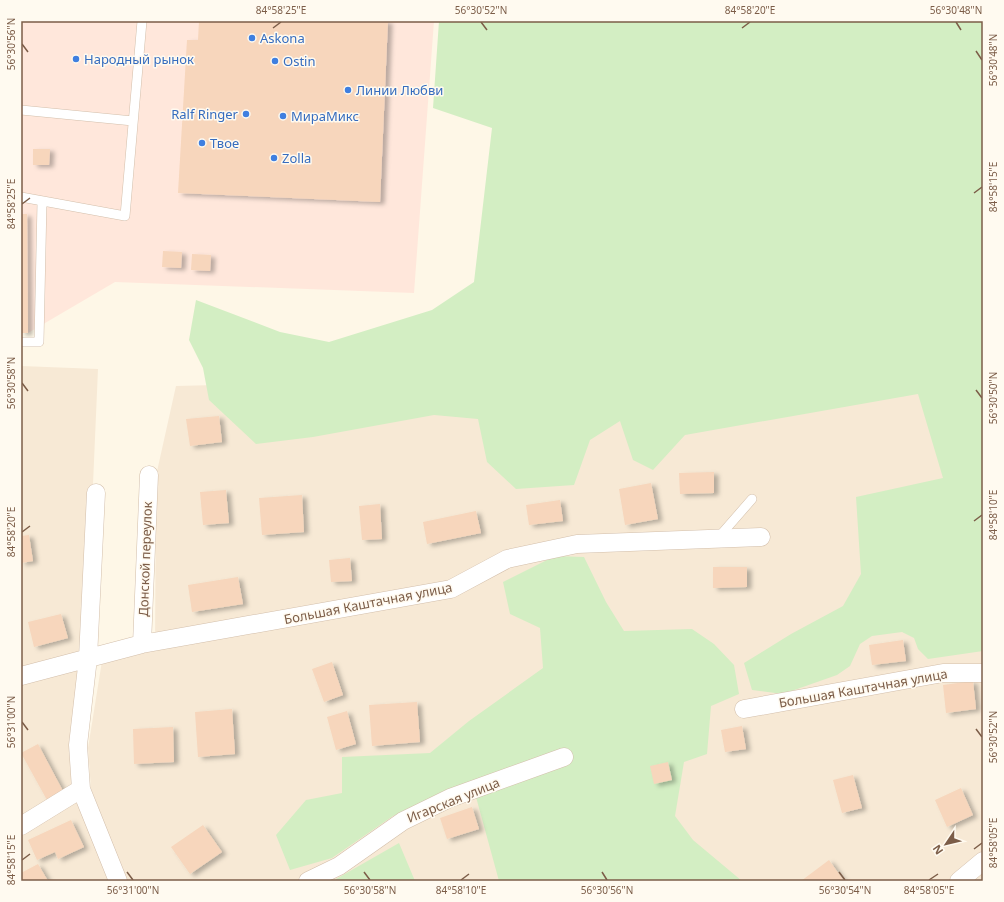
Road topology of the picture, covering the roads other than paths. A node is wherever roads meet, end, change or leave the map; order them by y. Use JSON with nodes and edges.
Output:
{"nodes":[{"id":1,"x":142,"y":21,"type":"edge"},
{"id":2,"x":21,"y":110,"type":"edge"},
{"id":3,"x":133,"y":121,"type":"junction"},
{"id":4,"x":21,"y":197,"type":"edge"},
{"id":5,"x":42,"y":202,"type":"junction"},
{"id":6,"x":21,"y":342,"type":"edge"},
{"id":7,"x":149,"y":475,"type":"dead end"},
{"id":8,"x":96,"y":493,"type":"dead end"},
{"id":9,"x":752,"y":499,"type":"dead end"},
{"id":10,"x":761,"y":537,"type":"dead end"},
{"id":11,"x":717,"y":539,"type":"junction"},
{"id":12,"x":142,"y":644,"type":"junction"},
{"id":13,"x":88,"y":658,"type":"junction"},
{"id":14,"x":983,"y":673,"type":"edge"},
{"id":15,"x":21,"y":676,"type":"edge"},
{"id":16,"x":744,"y":709,"type":"dead end"},
{"id":17,"x":564,"y":757,"type":"dead end"},
{"id":18,"x":81,"y":789,"type":"junction"},
{"id":19,"x":21,"y":826,"type":"edge"},
{"id":20,"x":983,"y":861,"type":"edge"},
{"id":21,"x":118,"y":881,"type":"edge"},
{"id":22,"x":308,"y":881,"type":"edge"},
{"id":23,"x":959,"y":881,"type":"edge"}],
"edges":[{"from":1,"to":3,"type":"lane"},
{"from":2,"to":3,"type":"lane"},
{"from":3,"to":5,"type":"lane"},
{"from":4,"to":5,"type":"lane"},
{"from":5,"to":6,"type":"lane"},
{"from":7,"to":12,"type":"street","name":"Донской переулок"},
{"from":8,"to":13,"type":"street"},
{"from":9,"to":11,"type":"lane"},
{"from":10,"to":11,"type":"street","name":"Большая Каштачная улица"},
{"from":11,"to":12,"type":"street","name":"Большая Каштачная улица"},
{"from":12,"to":13,"type":"street","name":"Большая Каштачная улица"},
{"from":13,"to":15,"type":"street","name":"Большая Каштачная улица"},
{"from":13,"to":18,"type":"street"},
{"from":14,"to":16,"type":"street","name":"Большая Каштачная улица"},
{"from":17,"to":22,"type":"street","name":"Игарская улица"},
{"from":18,"to":19,"type":"street"},
{"from":18,"to":21,"type":"street"},
{"from":20,"to":23,"type":"street"}]}
